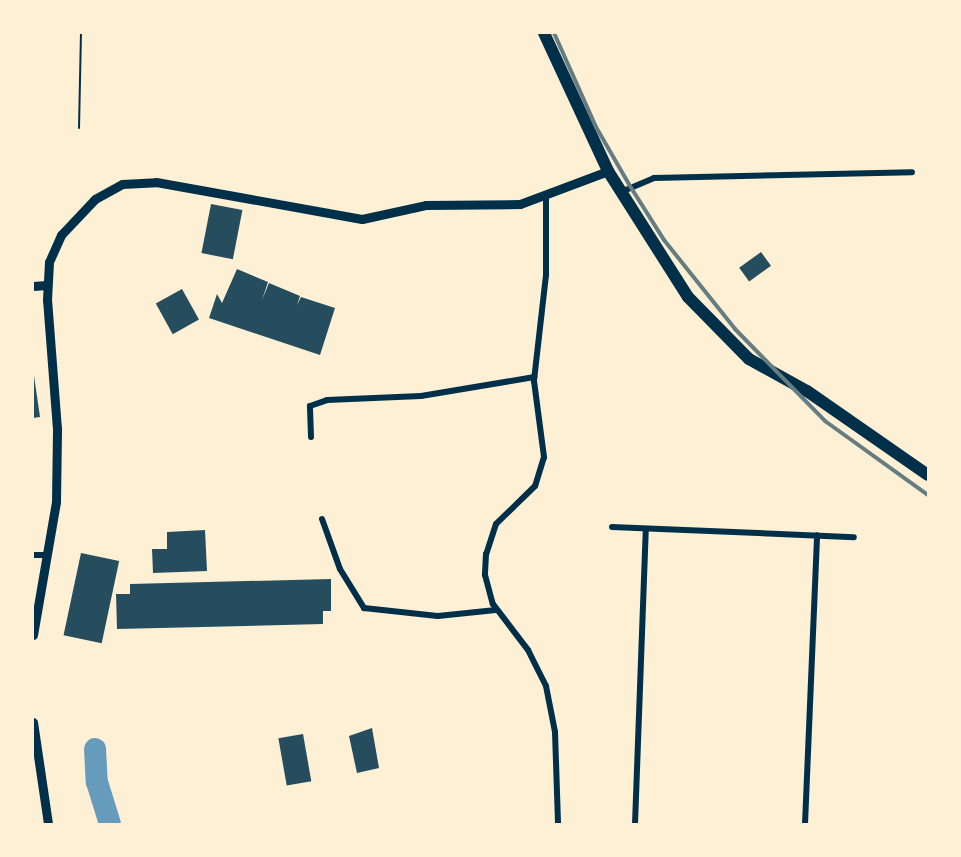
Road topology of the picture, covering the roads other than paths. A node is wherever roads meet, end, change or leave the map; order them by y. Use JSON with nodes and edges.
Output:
{"nodes":[{"id":1,"x":544,"y":33,"type":"edge"},
{"id":2,"x":608,"y":171,"type":"junction"},
{"id":3,"x":912,"y":172,"type":"dead end"},
{"id":4,"x":621,"y":192,"type":"junction"},
{"id":5,"x":546,"y":197,"type":"junction"},
{"id":6,"x":47,"y":285,"type":"junction"},
{"id":7,"x":33,"y":286,"type":"edge"},
{"id":8,"x":534,"y":377,"type":"junction"},
{"id":9,"x":311,"y":437,"type":"dead end"},
{"id":10,"x":928,"y":475,"type":"edge"},
{"id":11,"x":322,"y":519,"type":"dead end"},
{"id":12,"x":612,"y":527,"type":"dead end"},
{"id":13,"x":646,"y":529,"type":"junction"},
{"id":14,"x":817,"y":535,"type":"junction"},
{"id":15,"x":854,"y":537,"type":"dead end"},
{"id":16,"x":33,"y":555,"type":"edge"},
{"id":17,"x":48,"y":555,"type":"junction"},
{"id":18,"x":496,"y":610,"type":"junction"},
{"id":19,"x":33,"y":635,"type":"edge"},
{"id":20,"x":33,"y":722,"type":"edge"},
{"id":21,"x":37,"y":779,"type":"edge"},
{"id":22,"x":48,"y":824,"type":"edge"},
{"id":23,"x":558,"y":824,"type":"edge"},
{"id":24,"x":635,"y":824,"type":"edge"},
{"id":25,"x":805,"y":824,"type":"edge"}],
"edges":[{"from":1,"to":2,"type":"highway"},
{"from":2,"to":4,"type":"highway"},
{"from":2,"to":5,"type":"street"},
{"from":3,"to":4,"type":"street"},
{"from":4,"to":10,"type":"highway"},
{"from":5,"to":6,"type":"street"},
{"from":5,"to":8,"type":"street"},
{"from":6,"to":7,"type":"street"},
{"from":6,"to":17,"type":"street"},
{"from":8,"to":9,"type":"street"},
{"from":8,"to":18,"type":"street"},
{"from":11,"to":18,"type":"street"},
{"from":12,"to":13,"type":"street"},
{"from":13,"to":14,"type":"street"},
{"from":13,"to":24,"type":"street"},
{"from":14,"to":15,"type":"street"},
{"from":14,"to":25,"type":"street"},
{"from":16,"to":17,"type":"street"},
{"from":17,"to":19,"type":"street"},
{"from":18,"to":23,"type":"street"},
{"from":20,"to":21,"type":"street"},
{"from":21,"to":22,"type":"street"}]}
